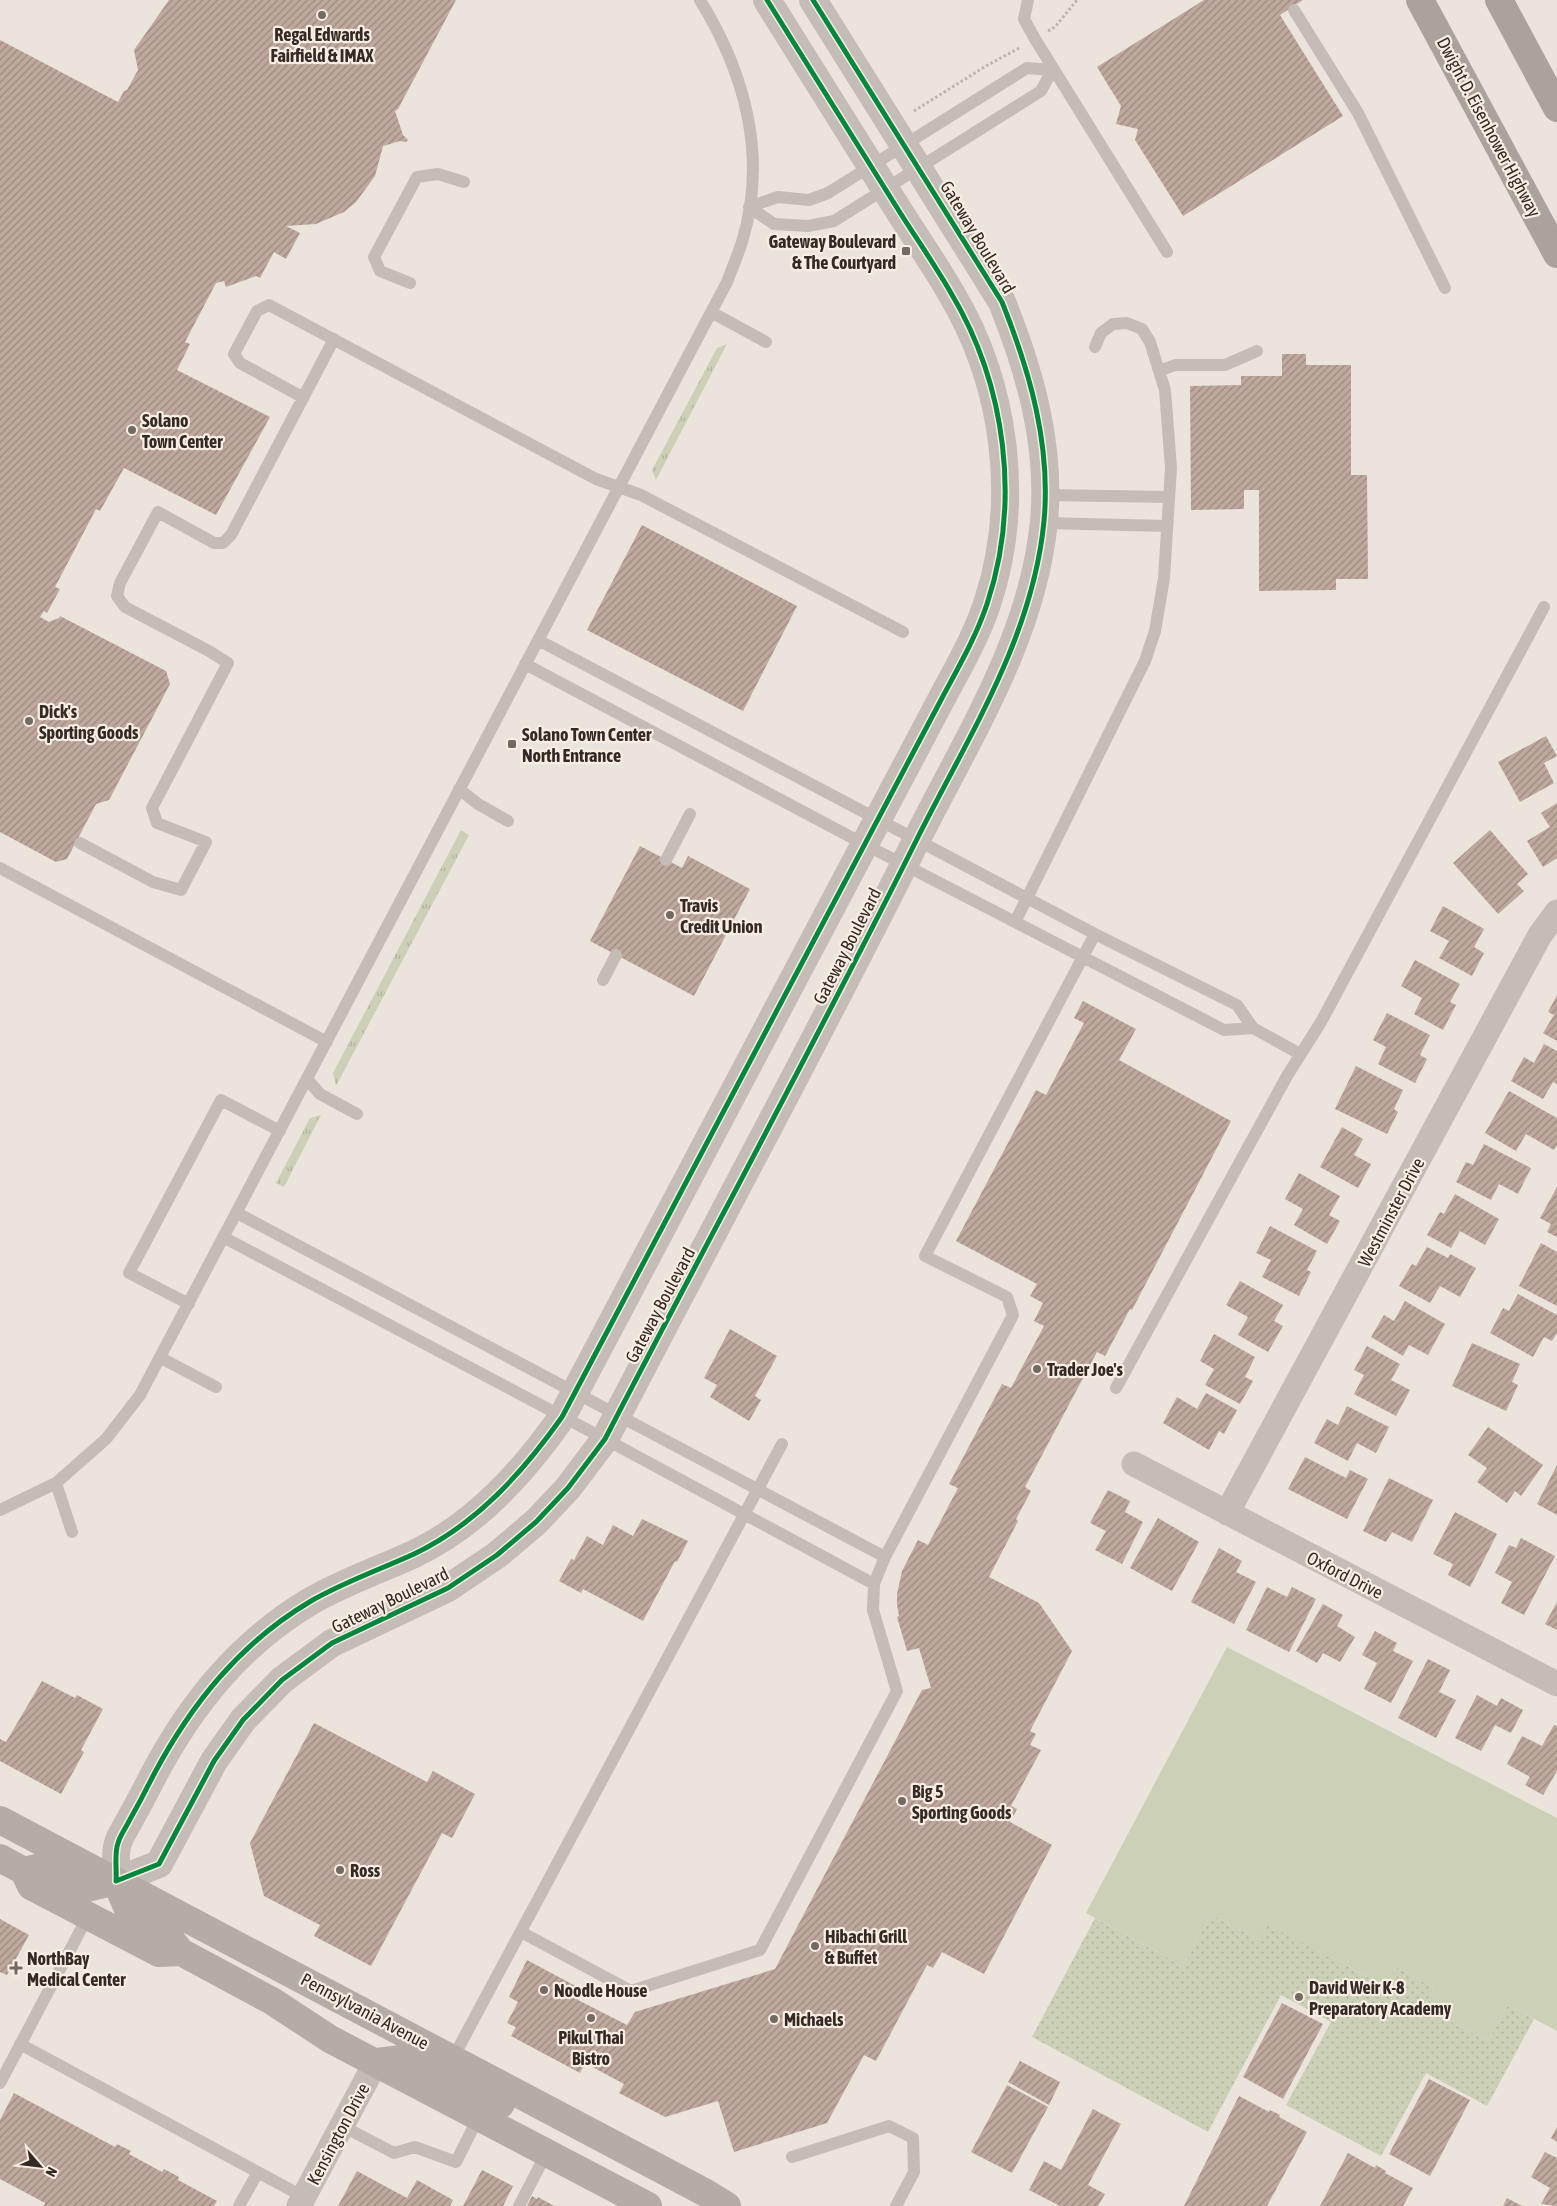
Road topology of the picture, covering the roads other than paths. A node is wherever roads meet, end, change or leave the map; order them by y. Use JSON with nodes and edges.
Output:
{"nodes":[{"id":1,"x":700,"y":0,"type":"edge"},
{"id":2,"x":768,"y":0,"type":"edge"},
{"id":3,"x":814,"y":0,"type":"edge"},
{"id":4,"x":1028,"y":0,"type":"edge"},
{"id":5,"x":1420,"y":0,"type":"edge"},
{"id":6,"x":1499,"y":0,"type":"edge"},
{"id":7,"x":1294,"y":10,"type":"dead end"},
{"id":8,"x":1052,"y":70,"type":"junction"},
{"id":9,"x":1557,"y":108,"type":"edge"},
{"id":10,"x":904,"y":145,"type":"junction"},
{"id":11,"x":870,"y":166,"type":"junction"},
{"id":12,"x":919,"y":168,"type":"junction"},
{"id":13,"x":464,"y":182,"type":"dead end"},
{"id":14,"x":885,"y":189,"type":"junction"},
{"id":15,"x":749,"y":208,"type":"junction"},
{"id":16,"x":1167,"y":252,"type":"dead end"},
{"id":17,"x":1557,"y":254,"type":"edge"},
{"id":18,"x":410,"y":283,"type":"dead end"},
{"id":19,"x":1445,"y":288,"type":"dead end"},
{"id":20,"x":711,"y":312,"type":"junction"},
{"id":21,"x":334,"y":340,"type":"junction"},
{"id":22,"x":766,"y":342,"type":"dead end"},
{"id":23,"x":1095,"y":348,"type":"dead end"},
{"id":24,"x":1257,"y":351,"type":"dead end"},
{"id":25,"x":1159,"y":371,"type":"junction"},
{"id":26,"x":302,"y":397,"type":"junction"},
{"id":27,"x":618,"y":487,"type":"junction"},
{"id":28,"x":1046,"y":495,"type":"junction"},
{"id":29,"x":1169,"y":497,"type":"junction"},
{"id":30,"x":1044,"y":523,"type":"junction"},
{"id":31,"x":1167,"y":526,"type":"junction"},
{"id":32,"x":1544,"y":607,"type":"dead end"},
{"id":33,"x":903,"y":632,"type":"dead end"},
{"id":34,"x":538,"y":640,"type":"junction"},
{"id":35,"x":525,"y":664,"type":"junction"},
{"id":36,"x":459,"y":789,"type":"junction"},
{"id":37,"x":690,"y":814,"type":"dead end"},
{"id":38,"x":878,"y":820,"type":"junction"},
{"id":39,"x":508,"y":822,"type":"dead end"},
{"id":40,"x":917,"y":840,"type":"junction"},
{"id":41,"x":80,"y":843,"type":"dead end"},
{"id":42,"x":864,"y":844,"type":"junction"},
{"id":43,"x":666,"y":860,"type":"dead end"},
{"id":44,"x":905,"y":865,"type":"junction"},
{"id":45,"x":0,"y":868,"type":"edge"},
{"id":46,"x":1028,"y":899,"type":"junction"},
{"id":47,"x":1557,"y":912,"type":"edge"},
{"id":48,"x":1015,"y":922,"type":"junction"},
{"id":49,"x":1095,"y":934,"type":"junction"},
{"id":50,"x":616,"y":955,"type":"dead end"},
{"id":51,"x":1083,"y":957,"type":"junction"},
{"id":52,"x":603,"y":980,"type":"dead end"},
{"id":53,"x":1253,"y":1028,"type":"junction"},
{"id":54,"x":327,"y":1042,"type":"junction"},
{"id":55,"x":1300,"y":1054,"type":"junction"},
{"id":56,"x":307,"y":1079,"type":"junction"},
{"id":57,"x":357,"y":1114,"type":"dead end"},
{"id":58,"x":280,"y":1131,"type":"junction"},
{"id":59,"x":237,"y":1213,"type":"junction"},
{"id":60,"x":223,"y":1237,"type":"junction"},
{"id":61,"x":189,"y":1304,"type":"junction"},
{"id":62,"x":161,"y":1358,"type":"junction"},
{"id":63,"x":216,"y":1387,"type":"dead end"},
{"id":64,"x":1116,"y":1388,"type":"dead end"},
{"id":65,"x":576,"y":1392,"type":"junction"},
{"id":66,"x":618,"y":1415,"type":"junction"},
{"id":67,"x":562,"y":1417,"type":"junction"},
{"id":68,"x":606,"y":1439,"type":"junction"},
{"id":69,"x":782,"y":1444,"type":"dead end"},
{"id":70,"x":1134,"y":1464,"type":"dead end"},
{"id":71,"x":56,"y":1483,"type":"junction"},
{"id":72,"x":758,"y":1489,"type":"junction"},
{"id":73,"x":0,"y":1510,"type":"edge"},
{"id":74,"x":1227,"y":1513,"type":"junction"},
{"id":75,"x":744,"y":1514,"type":"junction"},
{"id":76,"x":72,"y":1532,"type":"dead end"},
{"id":77,"x":884,"y":1557,"type":"junction"},
{"id":78,"x":874,"y":1584,"type":"junction"},
{"id":79,"x":1557,"y":1684,"type":"edge"},
{"id":80,"x":0,"y":1820,"type":"edge"},
{"id":81,"x":0,"y":1858,"type":"edge"},
{"id":82,"x":24,"y":1871,"type":"junction"},
{"id":83,"x":116,"y":1881,"type":"junction"},
{"id":84,"x":88,"y":1916,"type":"junction"},
{"id":85,"x":521,"y":1932,"type":"junction"},
{"id":86,"x":181,"y":1952,"type":"junction"},
{"id":87,"x":367,"y":2013,"type":"junction"},
{"id":88,"x":20,"y":2044,"type":"junction"},
{"id":89,"x":453,"y":2058,"type":"junction"},
{"id":90,"x":376,"y":2062,"type":"junction"},
{"id":91,"x":0,"y":2083,"type":"edge"},
{"id":92,"x":536,"y":2102,"type":"junction"},
{"id":93,"x":479,"y":2116,"type":"junction"},
{"id":94,"x":342,"y":2126,"type":"junction"},
{"id":95,"x":547,"y":2152,"type":"junction"},
{"id":96,"x":792,"y":2157,"type":"dead end"},
{"id":97,"x":258,"y":2172,"type":"junction"},
{"id":98,"x":302,"y":2201,"type":"edge"},
{"id":99,"x":239,"y":2206,"type":"edge"},
{"id":100,"x":519,"y":2206,"type":"edge"},
{"id":101,"x":648,"y":2206,"type":"edge"},
{"id":102,"x":727,"y":2206,"type":"edge"},
{"id":103,"x":896,"y":2206,"type":"edge"}],
"edges":[{"from":1,"to":15,"type":"lane"},
{"from":2,"to":11,"type":"street","name":"Gateway Boulevard"},
{"from":3,"to":10,"type":"street","name":"Gateway Boulevard"},
{"from":4,"to":8,"type":"lane"},
{"from":5,"to":17,"type":"highway","name":"Dwight D. Eisenhower Highway"},
{"from":6,"to":9,"type":"highway"},
{"from":7,"to":19,"type":"lane"},
{"from":8,"to":10,"type":"lane"},
{"from":8,"to":12,"type":"lane"},
{"from":8,"to":16,"type":"lane"},
{"from":10,"to":11,"type":"lane"},
{"from":10,"to":12,"type":"street","name":"Gateway Boulevard"},
{"from":11,"to":14,"type":"street","name":"Gateway Boulevard"},
{"from":11,"to":15,"type":"lane"},
{"from":12,"to":14,"type":"lane"},
{"from":12,"to":28,"type":"street","name":"Gateway Boulevard"},
{"from":13,"to":18,"type":"lane"},
{"from":14,"to":15,"type":"lane"},
{"from":14,"to":38,"type":"street","name":"Gateway Boulevard"},
{"from":15,"to":20,"type":"lane"},
{"from":20,"to":22,"type":"lane"},
{"from":20,"to":27,"type":"lane"},
{"from":21,"to":26,"type":"lane"},
{"from":21,"to":26,"type":"lane"},
{"from":21,"to":27,"type":"lane"},
{"from":23,"to":25,"type":"lane"},
{"from":24,"to":25,"type":"lane"},
{"from":25,"to":29,"type":"lane"},
{"from":26,"to":41,"type":"lane"},
{"from":27,"to":33,"type":"lane"},
{"from":27,"to":34,"type":"lane"},
{"from":28,"to":29,"type":"lane"},
{"from":28,"to":30,"type":"street","name":"Gateway Boulevard"},
{"from":29,"to":31,"type":"lane"},
{"from":30,"to":31,"type":"lane"},
{"from":30,"to":40,"type":"street","name":"Gateway Boulevard"},
{"from":31,"to":46,"type":"lane"},
{"from":32,"to":55,"type":"lane"},
{"from":34,"to":35,"type":"lane"},
{"from":34,"to":38,"type":"lane"},
{"from":35,"to":36,"type":"lane"},
{"from":35,"to":42,"type":"lane"},
{"from":36,"to":39,"type":"lane"},
{"from":36,"to":54,"type":"lane"},
{"from":37,"to":43,"type":"lane"},
{"from":38,"to":40,"type":"lane"},
{"from":38,"to":42,"type":"street","name":"Gateway Boulevard"},
{"from":40,"to":44,"type":"street","name":"Gateway Boulevard"},
{"from":40,"to":46,"type":"lane"},
{"from":42,"to":44,"type":"lane"},
{"from":42,"to":65,"type":"street","name":"Gateway Boulevard"},
{"from":44,"to":48,"type":"lane"},
{"from":44,"to":66,"type":"street","name":"Gateway Boulevard"},
{"from":45,"to":54,"type":"lane"},
{"from":46,"to":48,"type":"lane"},
{"from":46,"to":49,"type":"lane"},
{"from":47,"to":74,"type":"street","name":"Westminster Drive"},
{"from":48,"to":51,"type":"lane"},
{"from":49,"to":51,"type":"lane"},
{"from":49,"to":53,"type":"lane"},
{"from":50,"to":52,"type":"lane"},
{"from":51,"to":53,"type":"lane"},
{"from":51,"to":77,"type":"lane"},
{"from":53,"to":55,"type":"lane"},
{"from":54,"to":56,"type":"lane"},
{"from":55,"to":64,"type":"lane"},
{"from":56,"to":57,"type":"lane"},
{"from":56,"to":58,"type":"lane"},
{"from":58,"to":59,"type":"lane"},
{"from":58,"to":61,"type":"lane"},
{"from":59,"to":60,"type":"lane"},
{"from":59,"to":65,"type":"lane"},
{"from":60,"to":61,"type":"lane"},
{"from":60,"to":67,"type":"lane"},
{"from":61,"to":62,"type":"lane"},
{"from":62,"to":63,"type":"lane"},
{"from":62,"to":71,"type":"lane"},
{"from":65,"to":66,"type":"lane"},
{"from":65,"to":67,"type":"street","name":"Gateway Boulevard"},
{"from":66,"to":68,"type":"street","name":"Gateway Boulevard"},
{"from":66,"to":72,"type":"lane"},
{"from":67,"to":68,"type":"lane"},
{"from":67,"to":83,"type":"street","name":"Gateway Boulevard"},
{"from":68,"to":75,"type":"lane"},
{"from":68,"to":83,"type":"street","name":"Gateway Boulevard"},
{"from":69,"to":72,"type":"lane"},
{"from":70,"to":74,"type":"street","name":"Oxford Drive"},
{"from":71,"to":73,"type":"lane"},
{"from":71,"to":76,"type":"lane"},
{"from":72,"to":75,"type":"lane"},
{"from":72,"to":77,"type":"lane"},
{"from":74,"to":79,"type":"street","name":"Oxford Drive"},
{"from":75,"to":78,"type":"lane"},
{"from":75,"to":85,"type":"lane"},
{"from":77,"to":78,"type":"lane"},
{"from":78,"to":85,"type":"lane"},
{"from":80,"to":83,"type":"main road","name":"Pennsylvania Avenue"},
{"from":81,"to":82,"type":"main road","name":"Pennsylvania Avenue"},
{"from":82,"to":83,"type":"main road"},
{"from":82,"to":84,"type":"main road","name":"Pennsylvania Avenue"},
{"from":83,"to":86,"type":"main road"},
{"from":83,"to":87,"type":"main road","name":"Pennsylvania Avenue"},
{"from":84,"to":86,"type":"main road","name":"Pennsylvania Avenue"},
{"from":84,"to":88,"type":"lane"},
{"from":85,"to":89,"type":"lane"},
{"from":86,"to":90,"type":"main road","name":"Pennsylvania Avenue"},
{"from":87,"to":89,"type":"main road","name":"Pennsylvania Avenue"},
{"from":87,"to":90,"type":"main road"},
{"from":88,"to":91,"type":"lane"},
{"from":88,"to":97,"type":"lane"},
{"from":89,"to":92,"type":"main road","name":"Pennsylvania Avenue"},
{"from":90,"to":92,"type":"main road"},
{"from":90,"to":93,"type":"main road","name":"Pennsylvania Avenue"},
{"from":90,"to":94,"type":"street","name":"Kensington Drive"},
{"from":92,"to":102,"type":"main road","name":"Pennsylvania Avenue"},
{"from":93,"to":94,"type":"lane"},
{"from":93,"to":95,"type":"main road","name":"Pennsylvania Avenue"},
{"from":94,"to":98,"type":"street","name":"Kensington Drive"},
{"from":95,"to":100,"type":"lane"},
{"from":95,"to":101,"type":"main road","name":"Pennsylvania Avenue"},
{"from":96,"to":103,"type":"lane"},
{"from":97,"to":98,"type":"lane"},
{"from":97,"to":99,"type":"lane"}]}
